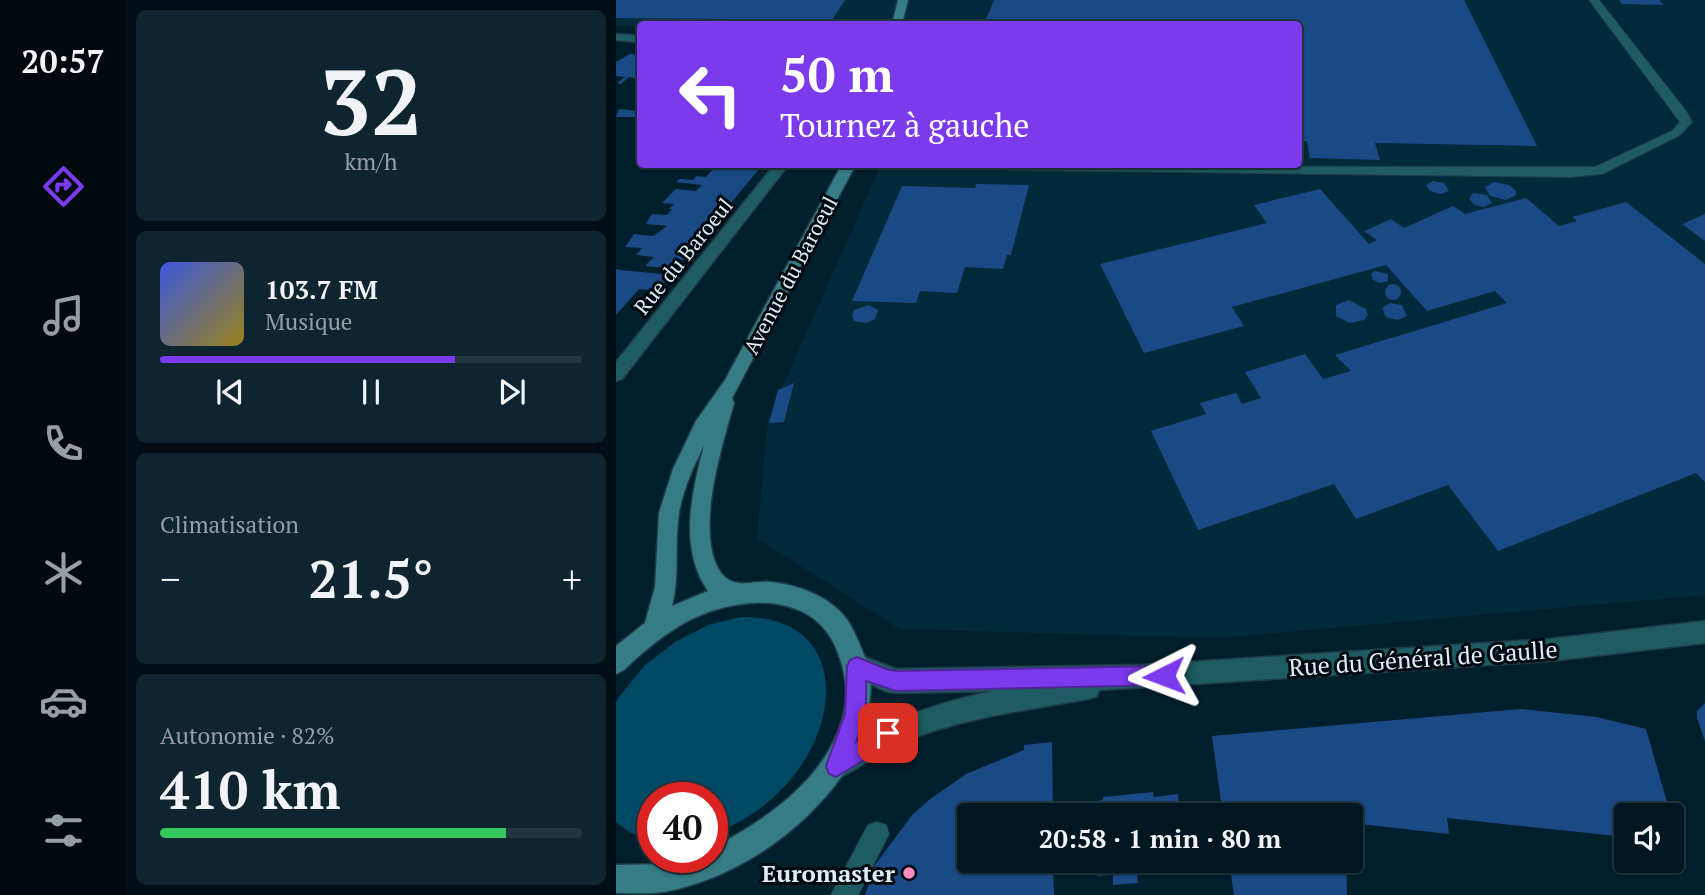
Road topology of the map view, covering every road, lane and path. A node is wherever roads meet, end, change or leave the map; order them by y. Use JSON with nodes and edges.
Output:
{"nodes":[{"id":1,"x":903,"y":0,"type":"edge"},
{"id":2,"x":1594,"y":0,"type":"edge"},
{"id":3,"x":898,"y":21,"type":"edge"},
{"id":4,"x":616,"y":37,"type":"edge"},
{"id":5,"x":637,"y":39,"type":"edge"},
{"id":6,"x":780,"y":168,"type":"edge"},
{"id":7,"x":847,"y":168,"type":"edge"},
{"id":8,"x":1098,"y":168,"type":"edge"},
{"id":9,"x":616,"y":374,"type":"edge"},
{"id":10,"x":731,"y":385,"type":"junction"},
{"id":11,"x":740,"y":594,"type":"junction"},
{"id":12,"x":653,"y":630,"type":"junction"},
{"id":13,"x":1705,"y":632,"type":"edge"},
{"id":14,"x":616,"y":662,"type":"edge"},
{"id":15,"x":857,"y":666,"type":"junction"},
{"id":16,"x":1141,"y":677,"type":"junction"},
{"id":17,"x":836,"y":766,"type":"junction"},
{"id":18,"x":877,"y":834,"type":"dead end"},
{"id":19,"x":616,"y":879,"type":"edge"},
{"id":20,"x":648,"y":890,"type":"edge"},
{"id":21,"x":844,"y":895,"type":"edge"}],
"edges":[{"from":1,"to":3,"type":"main road"},
{"from":2,"to":8,"type":"lane"},
{"from":4,"to":5,"type":"street"},
{"from":6,"to":9,"type":"street","name":"Rue du Baroeul"},
{"from":7,"to":10,"type":"main road","name":"Avenue du Baroeul"},
{"from":10,"to":11,"type":"main road","name":"Avenue du Baroeul"},
{"from":10,"to":12,"type":"main road","name":"Avenue du Baroeul"},
{"from":11,"to":12,"type":"main road"},
{"from":11,"to":15,"type":"main road"},
{"from":12,"to":14,"type":"main road"},
{"from":13,"to":16,"type":"street","name":"Rue du Général de Gaulle"},
{"from":15,"to":16,"type":"street","name":"Rue du Général de Gaulle"},
{"from":15,"to":17,"type":"main road"},
{"from":16,"to":17,"type":"street","name":"Rue du Général de Gaulle"},
{"from":17,"to":20,"type":"main road"},
{"from":18,"to":21,"type":"lane"},
{"from":19,"to":20,"type":"main road"}]}
